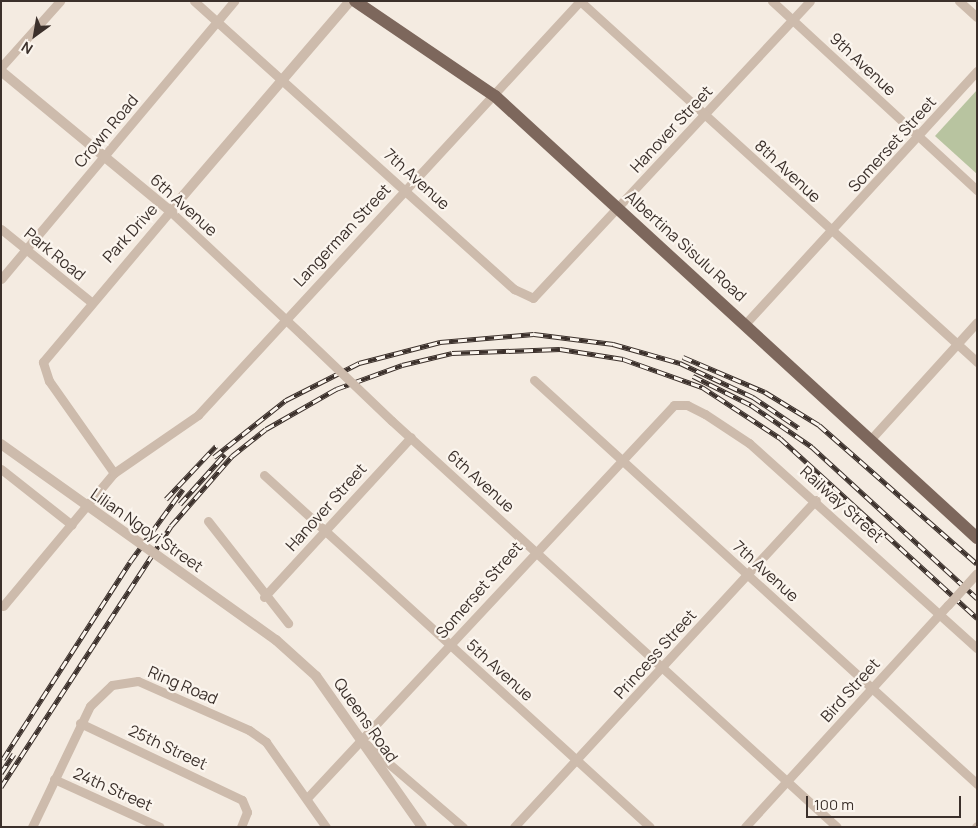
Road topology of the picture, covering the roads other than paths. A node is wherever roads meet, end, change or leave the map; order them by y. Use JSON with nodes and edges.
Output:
{"nodes":[{"id":1,"x":60,"y":1,"type":"edge"},
{"id":2,"x":194,"y":1,"type":"edge"},
{"id":3,"x":234,"y":1,"type":"edge"},
{"id":4,"x":350,"y":1,"type":"edge"},
{"id":5,"x":355,"y":1,"type":"edge"},
{"id":6,"x":580,"y":1,"type":"edge"},
{"id":7,"x":772,"y":1,"type":"edge"},
{"id":8,"x":810,"y":1,"type":"edge"},
{"id":9,"x":960,"y":1,"type":"edge"},
{"id":10,"x":977,"y":17,"type":"edge"},
{"id":11,"x":793,"y":20,"type":"junction"},
{"id":12,"x":217,"y":21,"type":"junction"},
{"id":13,"x":2,"y":69,"type":"edge"},
{"id":14,"x":977,"y":71,"type":"edge"},
{"id":15,"x":282,"y":78,"type":"junction"},
{"id":16,"x":495,"y":96,"type":"junction"},
{"id":17,"x":705,"y":114,"type":"junction"},
{"id":18,"x":918,"y":136,"type":"junction"},
{"id":19,"x":105,"y":156,"type":"junction"},
{"id":20,"x":406,"y":188,"type":"junction"},
{"id":21,"x":977,"y":190,"type":"edge"},
{"id":22,"x":619,"y":208,"type":"junction"},
{"id":23,"x":170,"y":211,"type":"junction"},
{"id":24,"x":1,"y":229,"type":"edge"},
{"id":25,"x":833,"y":232,"type":"junction"},
{"id":26,"x":26,"y":251,"type":"junction"},
{"id":27,"x":1,"y":279,"type":"edge"},
{"id":28,"x":533,"y":298,"type":"joint"},
{"id":29,"x":90,"y":301,"type":"junction"},
{"id":30,"x":284,"y":319,"type":"junction"},
{"id":31,"x":977,"y":322,"type":"edge"},
{"id":32,"x":746,"y":323,"type":"junction"},
{"id":33,"x":956,"y":344,"type":"junction"},
{"id":34,"x":977,"y":362,"type":"edge"},
{"id":35,"x":534,"y":380,"type":"dead end"},
{"id":36,"x":674,"y":405,"type":"joint"},
{"id":37,"x":411,"y":437,"type":"junction"},
{"id":38,"x":870,"y":440,"type":"junction"},
{"id":39,"x":1,"y":444,"type":"edge"},
{"id":40,"x":622,"y":460,"type":"junction"},
{"id":41,"x":3,"y":473,"type":"edge"},
{"id":42,"x":114,"y":473,"type":"junction"},
{"id":43,"x":264,"y":475,"type":"dead end"},
{"id":44,"x":816,"y":500,"type":"junction"},
{"id":45,"x":208,"y":521,"type":"dead end"},
{"id":46,"x":72,"y":525,"type":"junction"},
{"id":47,"x":325,"y":530,"type":"junction"},
{"id":48,"x":977,"y":538,"type":"edge"},
{"id":49,"x":534,"y":550,"type":"junction"},
{"id":50,"x":977,"y":573,"type":"edge"},
{"id":51,"x":747,"y":575,"type":"junction"},
{"id":52,"x":264,"y":597,"type":"junction"},
{"id":53,"x":3,"y":606,"type":"dead end"},
{"id":54,"x":940,"y":614,"type":"junction"},
{"id":55,"x":288,"y":623,"type":"dead end"},
{"id":56,"x":276,"y":640,"type":"joint"},
{"id":57,"x":451,"y":645,"type":"junction"},
{"id":58,"x":977,"y":648,"type":"edge"},
{"id":59,"x":663,"y":668,"type":"junction"},
{"id":60,"x":872,"y":688,"type":"junction"},
{"id":61,"x":80,"y":723,"type":"junction"},
{"id":62,"x":362,"y":741,"type":"junction"},
{"id":63,"x":578,"y":761,"type":"junction"},
{"id":64,"x":54,"y":779,"type":"junction"},
{"id":65,"x":787,"y":781,"type":"junction"},
{"id":66,"x":977,"y":784,"type":"edge"},
{"id":67,"x":308,"y":797,"type":"junction"},
{"id":68,"x":32,"y":827,"type":"edge"},
{"id":69,"x":160,"y":827,"type":"edge"},
{"id":70,"x":241,"y":827,"type":"edge"},
{"id":71,"x":326,"y":827,"type":"edge"},
{"id":72,"x":422,"y":827,"type":"edge"},
{"id":73,"x":463,"y":827,"type":"edge"},
{"id":74,"x":514,"y":827,"type":"edge"},
{"id":75,"x":650,"y":827,"type":"edge"},
{"id":76,"x":745,"y":827,"type":"edge"},
{"id":77,"x":837,"y":827,"type":"edge"}],
"edges":[{"from":1,"to":13,"type":"street"},
{"from":2,"to":12,"type":"street","name":"7th Avenue"},
{"from":3,"to":12,"type":"street","name":"Crown Road"},
{"from":4,"to":15,"type":"street","name":"Park Drive"},
{"from":5,"to":16,"type":"main road","name":"Albertina Sisulu Road"},
{"from":6,"to":16,"type":"street","name":"Langerman Street"},
{"from":6,"to":17,"type":"street","name":"8th Avenue"},
{"from":7,"to":11,"type":"street","name":"9th Avenue"},
{"from":8,"to":11,"type":"street","name":"Hanover Street"},
{"from":9,"to":10,"type":"street"},
{"from":11,"to":17,"type":"street","name":"Hanover Street"},
{"from":11,"to":18,"type":"street","name":"9th Avenue"},
{"from":12,"to":15,"type":"street","name":"7th Avenue"},
{"from":12,"to":19,"type":"street","name":"Crown Road"},
{"from":13,"to":19,"type":"street","name":"6th Avenue"},
{"from":14,"to":18,"type":"street","name":"Somerset Street"},
{"from":15,"to":20,"type":"street","name":"7th Avenue"},
{"from":15,"to":23,"type":"street","name":"Park Drive"},
{"from":16,"to":20,"type":"street","name":"Langerman Street"},
{"from":16,"to":22,"type":"main road","name":"Albertina Sisulu Road"},
{"from":17,"to":22,"type":"street","name":"Hanover Street"},
{"from":17,"to":25,"type":"street","name":"8th Avenue"},
{"from":18,"to":21,"type":"street","name":"9th Avenue"},
{"from":18,"to":25,"type":"street","name":"Somerset Street"},
{"from":19,"to":23,"type":"street","name":"6th Avenue"},
{"from":19,"to":26,"type":"street","name":"Crown Road"},
{"from":20,"to":28,"type":"street","name":"7th Avenue"},
{"from":20,"to":30,"type":"street","name":"Langerman Street"},
{"from":22,"to":28,"type":"street","name":"Hanover Street"},
{"from":22,"to":32,"type":"main road","name":"Albertina Sisulu Road"},
{"from":23,"to":29,"type":"street","name":"Park Drive"},
{"from":23,"to":30,"type":"street","name":"6th Avenue"},
{"from":24,"to":26,"type":"street","name":"Park Road"},
{"from":25,"to":32,"type":"street","name":"Somerset Street"},
{"from":25,"to":33,"type":"street","name":"8th Avenue"},
{"from":26,"to":27,"type":"street","name":"Crown Road"},
{"from":26,"to":29,"type":"street","name":"Park Road"},
{"from":29,"to":42,"type":"street","name":"Park Drive"},
{"from":30,"to":37,"type":"street","name":"6th Avenue","bridge":true},
{"from":30,"to":42,"type":"street","name":"Langerman Street"},
{"from":31,"to":33,"type":"street"},
{"from":32,"to":38,"type":"main road","name":"Albertina Sisulu Road"},
{"from":33,"to":34,"type":"street","name":"8th Avenue"},
{"from":33,"to":38,"type":"street"},
{"from":35,"to":40,"type":"street","name":"7th Avenue"},
{"from":36,"to":40,"type":"street","name":"Somerset Street"},
{"from":36,"to":44,"type":"street","name":"Railway Street"},
{"from":37,"to":47,"type":"street","name":"Hanover Street"},
{"from":37,"to":49,"type":"street","name":"6th Avenue"},
{"from":38,"to":48,"type":"main road","name":"Albertina Sisulu Road"},
{"from":39,"to":56,"type":"street","name":"Lilian Ngoyi Street","bridge":true},
{"from":40,"to":49,"type":"street","name":"Somerset Street"},
{"from":40,"to":51,"type":"street","name":"7th Avenue"},
{"from":41,"to":46,"type":"street"},
{"from":42,"to":46,"type":"street","name":"Langerman Street"},
{"from":43,"to":47,"type":"street","name":"5th Avenue"},
{"from":44,"to":51,"type":"street","name":"Princess Street"},
{"from":44,"to":54,"type":"street","name":"Railway Street"},
{"from":45,"to":52,"type":"street"},
{"from":46,"to":53,"type":"street","name":"Langerman Street"},
{"from":47,"to":52,"type":"street","name":"Hanover Street"},
{"from":47,"to":57,"type":"street","name":"5th Avenue"},
{"from":49,"to":57,"type":"street","name":"Somerset Street"},
{"from":49,"to":59,"type":"street","name":"6th Avenue"},
{"from":50,"to":54,"type":"street","name":"Bird Street","bridge":true},
{"from":51,"to":59,"type":"street","name":"Princess Street"},
{"from":51,"to":60,"type":"street","name":"7th Avenue"},
{"from":52,"to":55,"type":"street"},
{"from":54,"to":58,"type":"street","name":"Railway Street"},
{"from":54,"to":60,"type":"street","name":"Bird Street"},
{"from":56,"to":62,"type":"street","name":"Queens Road"},
{"from":57,"to":62,"type":"street","name":"Somerset Street"},
{"from":57,"to":63,"type":"street","name":"5th Avenue"},
{"from":59,"to":63,"type":"street","name":"Princess Street"},
{"from":59,"to":65,"type":"street","name":"6th Avenue"},
{"from":60,"to":65,"type":"street","name":"Bird Street"},
{"from":60,"to":66,"type":"street","name":"7th Avenue"},
{"from":61,"to":64,"type":"street","name":"Ring Road"},
{"from":61,"to":67,"type":"street","name":"Ring Road"},
{"from":61,"to":70,"type":"street","name":"25th Street"},
{"from":62,"to":67,"type":"street","name":"Somerset Street"},
{"from":62,"to":72,"type":"street","name":"Queens Road"},
{"from":62,"to":73,"type":"street"},
{"from":63,"to":74,"type":"street","name":"Princess Street"},
{"from":63,"to":75,"type":"street","name":"5th Avenue"},
{"from":64,"to":68,"type":"street","name":"Ring Road"},
{"from":64,"to":69,"type":"street","name":"24th Street"},
{"from":65,"to":76,"type":"street","name":"Bird Street"},
{"from":65,"to":77,"type":"street","name":"6th Avenue"},
{"from":67,"to":71,"type":"street","name":"Ring Road"}]}
